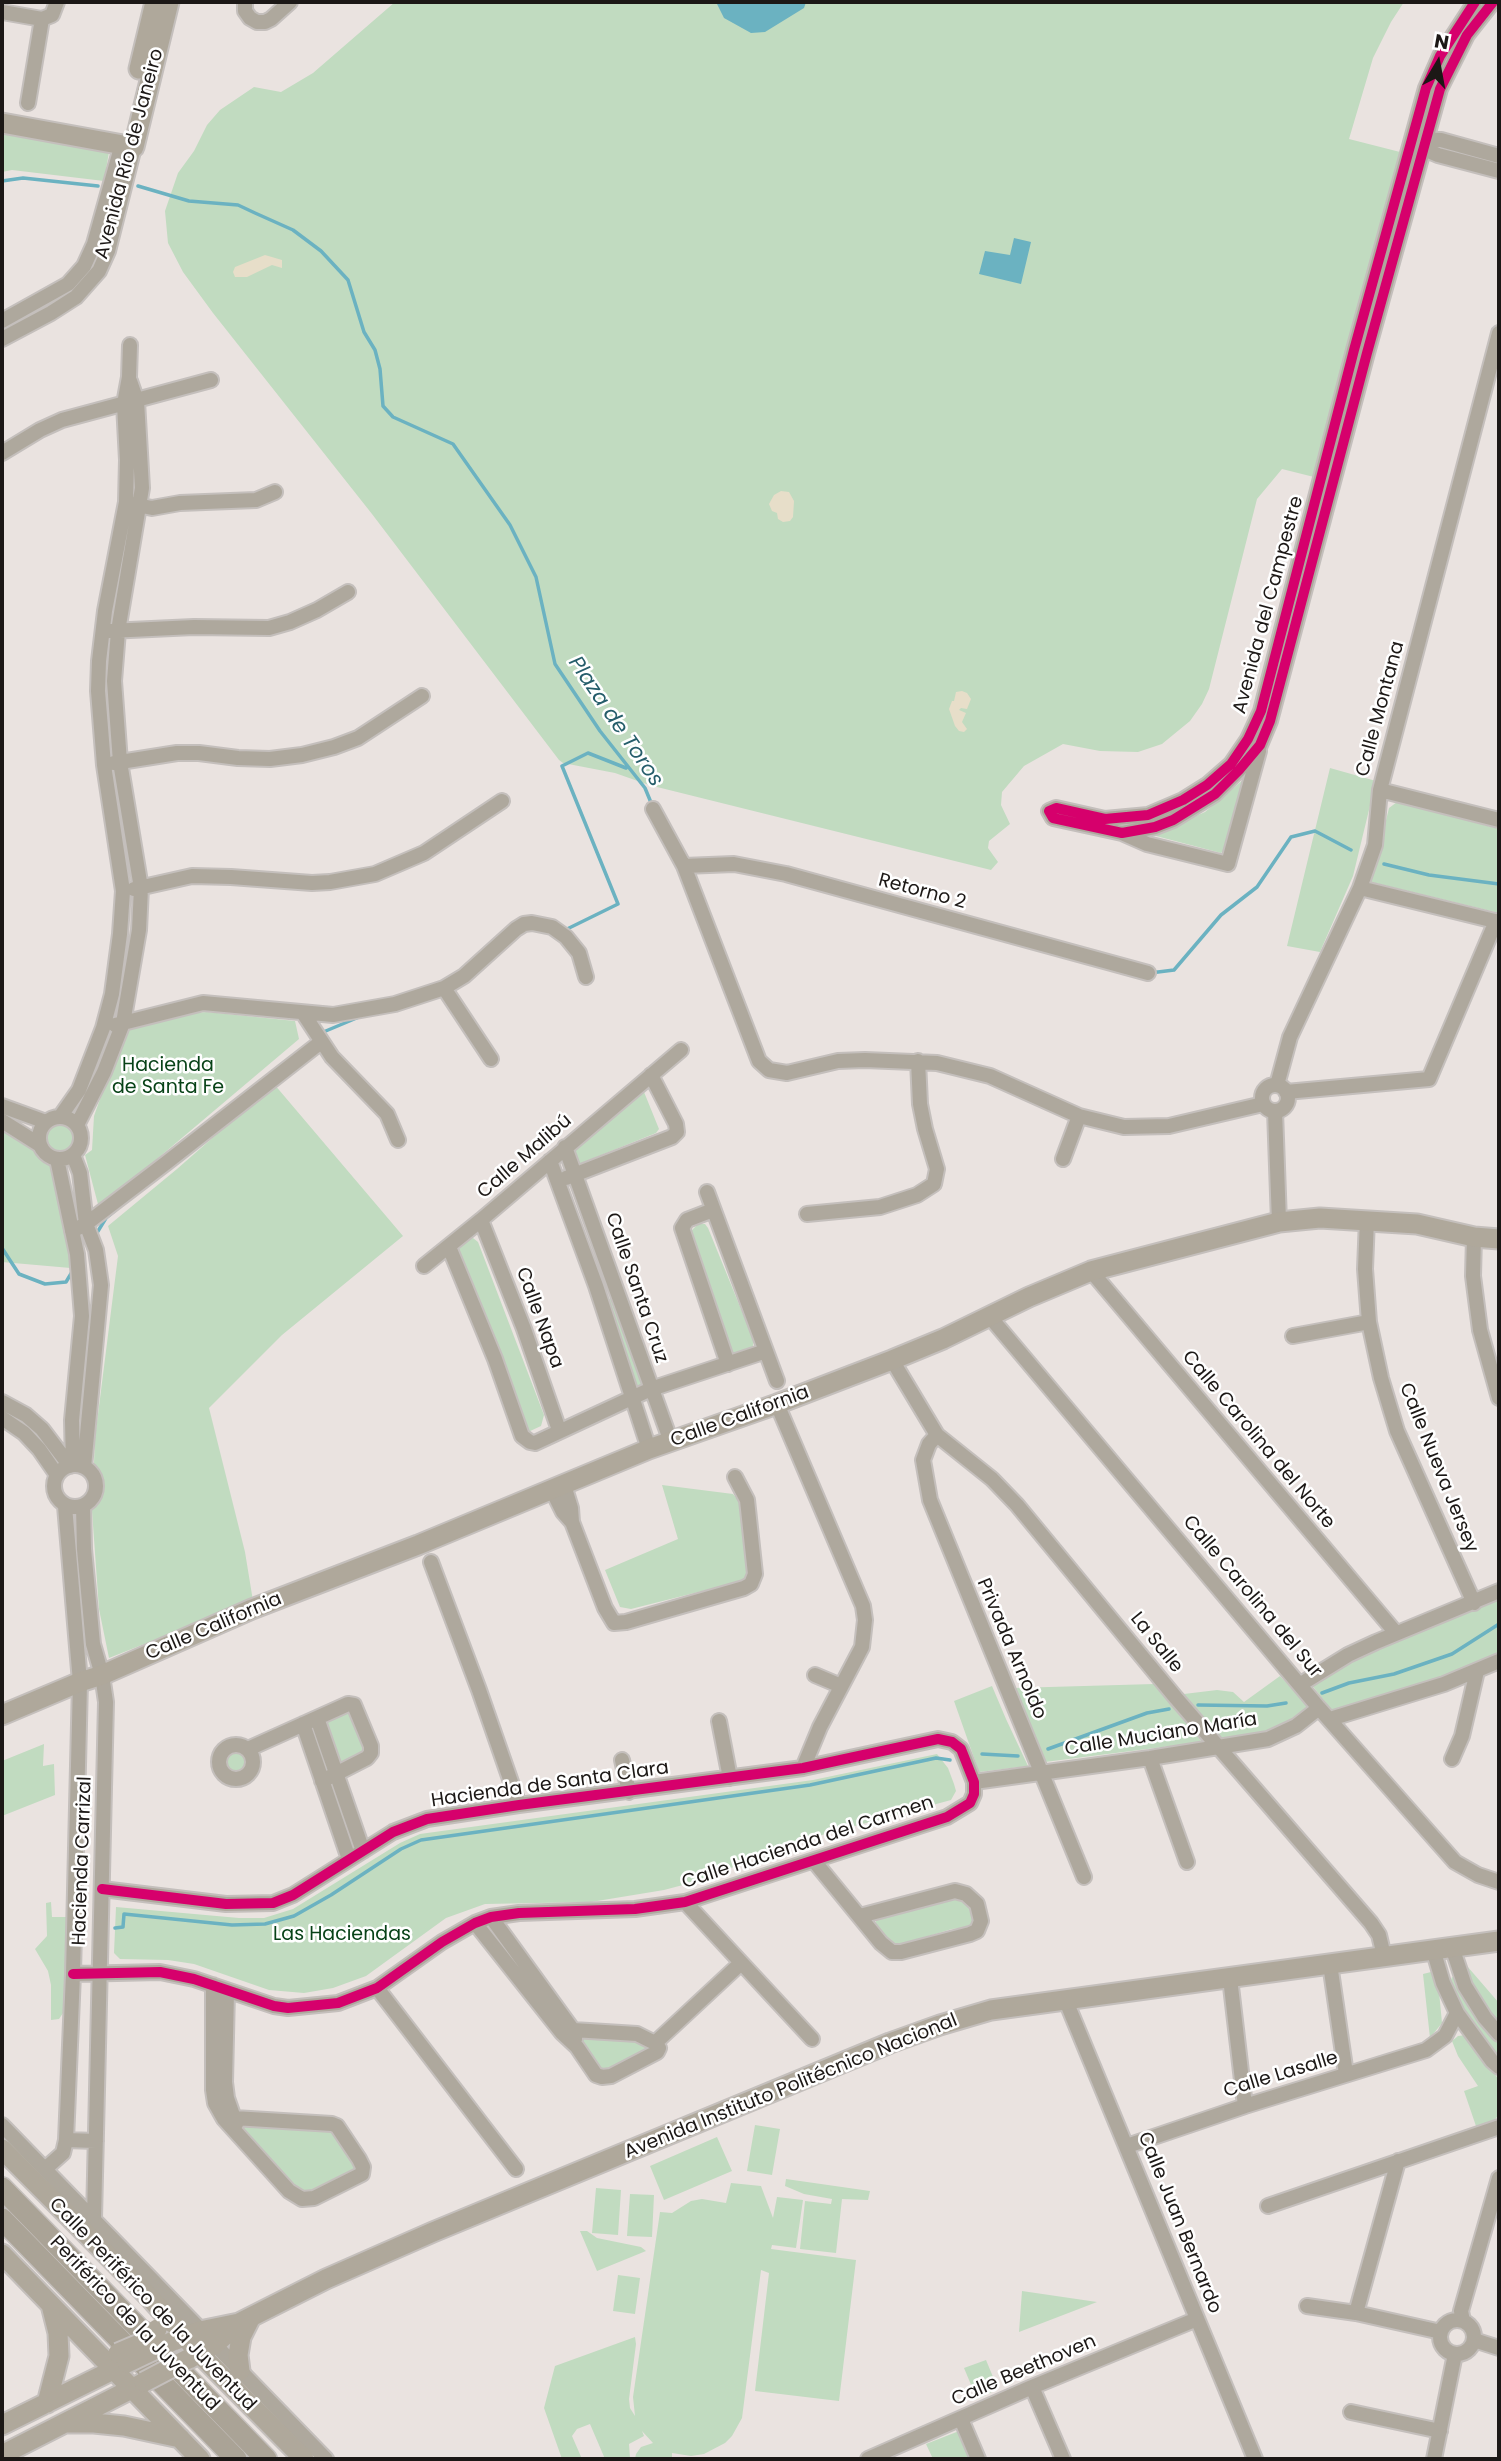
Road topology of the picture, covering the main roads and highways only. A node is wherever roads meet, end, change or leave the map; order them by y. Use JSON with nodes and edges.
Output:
{"nodes":[{"id":1,"x":155,"y":2,"type":"edge"},
{"id":2,"x":169,"y":2,"type":"edge"},
{"id":3,"x":2,"y":123,"type":"edge"},
{"id":4,"x":128,"y":145,"type":"junction"},
{"id":5,"x":1499,"y":1240,"type":"edge"},
{"id":6,"x":2,"y":1714,"type":"edge"},
{"id":7,"x":1499,"y":1941,"type":"edge"},
{"id":8,"x":2,"y":2149,"type":"edge"},
{"id":9,"x":2,"y":2188,"type":"edge"},
{"id":10,"x":2,"y":2219,"type":"edge"},
{"id":11,"x":2,"y":2254,"type":"edge"},
{"id":12,"x":107,"y":2255,"type":"junction"},
{"id":13,"x":51,"y":2304,"type":"junction"},
{"id":14,"x":156,"y":2304,"type":"junction"},
{"id":15,"x":245,"y":2320,"type":"junction"},
{"id":16,"x":193,"y":2344,"type":"junction"},
{"id":17,"x":120,"y":2362,"type":"junction"},
{"id":18,"x":240,"y":2371,"type":"road end"},
{"id":19,"x":138,"y":2385,"type":"junction"},
{"id":20,"x":47,"y":2403,"type":"junction"},
{"id":21,"x":64,"y":2423,"type":"junction"},
{"id":22,"x":2,"y":2426,"type":"edge"},
{"id":23,"x":180,"y":2438,"type":"junction"},
{"id":24,"x":2,"y":2455,"type":"edge"},
{"id":25,"x":200,"y":2459,"type":"edge"},
{"id":26,"x":236,"y":2459,"type":"edge"},
{"id":27,"x":266,"y":2459,"type":"edge"},
{"id":28,"x":304,"y":2459,"type":"edge"}],
"edges":[{"from":1,"to":4,"type":"main road","name":"Avenida Río de Janeiro"},
{"from":2,"to":4,"type":"main road","name":"Avenida Río de Janeiro"},
{"from":3,"to":4,"type":"main road"},
{"from":5,"to":6,"type":"main road","name":"Calle California"},
{"from":7,"to":15,"type":"main road","name":"Avenida Instituto Politécnico Nacional"},
{"from":8,"to":12,"type":"main road","name":"Calle Periférico de la Juventud"},
{"from":9,"to":27,"type":"highway","name":"Periférico de la Juventud"},
{"from":10,"to":26,"type":"highway","name":"Periférico de la Juventud"},
{"from":11,"to":13,"type":"main road"},
{"from":12,"to":14,"type":"main road","name":"Calle Periférico de la Juventud"},
{"from":12,"to":14,"type":"main road"},
{"from":13,"to":17,"type":"main road"},
{"from":13,"to":20,"type":"main road"},
{"from":14,"to":16,"type":"main road","name":"Calle Periférico de la Juventud"},
{"from":14,"to":17,"type":"main road","bridge":true},
{"from":15,"to":16,"type":"main road","name":"Avenida Instituto Politécnico Nacional"},
{"from":15,"to":18,"type":"main road"},
{"from":16,"to":17,"type":"main road","bridge":true},
{"from":16,"to":19,"type":"main road","bridge":true},
{"from":16,"to":28,"type":"main road","name":"Calle Periférico de la Juventud"},
{"from":17,"to":19,"type":"main road"},
{"from":17,"to":20,"type":"main road"},
{"from":19,"to":21,"type":"main road"},
{"from":19,"to":23,"type":"main road"},
{"from":20,"to":22,"type":"main road"},
{"from":21,"to":23,"type":"main road"},
{"from":21,"to":24,"type":"main road"},
{"from":23,"to":25,"type":"main road"}]}
